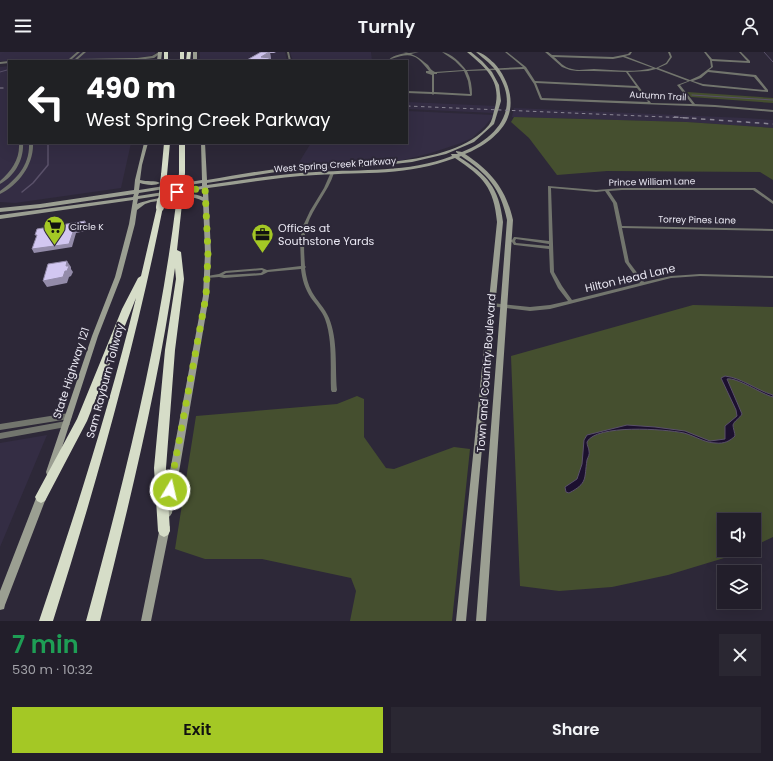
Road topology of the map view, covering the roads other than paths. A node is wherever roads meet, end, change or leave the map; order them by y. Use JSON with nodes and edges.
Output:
{"nodes":[{"id":1,"x":79,"y":52,"type":"edge"},
{"id":2,"x":85,"y":52,"type":"edge"},
{"id":3,"x":160,"y":52,"type":"edge"},
{"id":4,"x":404,"y":52,"type":"edge"},
{"id":5,"x":418,"y":52,"type":"edge"},
{"id":6,"x":443,"y":52,"type":"edge"},
{"id":7,"x":469,"y":52,"type":"edge"},
{"id":8,"x":478,"y":52,"type":"edge"},
{"id":9,"x":506,"y":52,"type":"edge"},
{"id":10,"x":546,"y":52,"type":"edge"},
{"id":11,"x":630,"y":52,"type":"edge"},
{"id":12,"x":669,"y":52,"type":"edge"},
{"id":13,"x":705,"y":52,"type":"edge"},
{"id":14,"x":740,"y":52,"type":"edge"},
{"id":15,"x":408,"y":53,"type":"junction"},
{"id":16,"x":553,"y":56,"type":"junction"},
{"id":17,"x":624,"y":57,"type":"junction"},
{"id":18,"x":70,"y":60,"type":"edge"},
{"id":19,"x":77,"y":60,"type":"edge"},
{"id":20,"x":106,"y":60,"type":"edge"},
{"id":21,"x":390,"y":60,"type":"edge"},
{"id":22,"x":711,"y":60,"type":"junction"},
{"id":23,"x":525,"y":68,"type":"junction"},
{"id":24,"x":655,"y":68,"type":"junction"},
{"id":25,"x":490,"y":69,"type":"junction"},
{"id":26,"x":497,"y":69,"type":"junction"},
{"id":27,"x":466,"y":71,"type":"junction"},
{"id":28,"x":626,"y":71,"type":"junction"},
{"id":29,"x":708,"y":71,"type":"junction"},
{"id":30,"x":435,"y":73,"type":"junction"},
{"id":31,"x":688,"y":81,"type":"junction"},
{"id":32,"x":536,"y":82,"type":"junction"},
{"id":33,"x":638,"y":87,"type":"junction"},
{"id":34,"x":408,"y":92,"type":"edge"},
{"id":35,"x":433,"y":94,"type":"junction"},
{"id":36,"x":650,"y":103,"type":"junction"},
{"id":37,"x":694,"y":105,"type":"junction"},
{"id":38,"x":773,"y":111,"type":"edge"},
{"id":39,"x":22,"y":144,"type":"edge"},
{"id":40,"x":30,"y":144,"type":"edge"},
{"id":41,"x":146,"y":144,"type":"edge"},
{"id":42,"x":167,"y":144,"type":"edge"},
{"id":43,"x":182,"y":144,"type":"edge"},
{"id":44,"x":203,"y":144,"type":"edge"},
{"id":45,"x":455,"y":149,"type":"junction"},
{"id":46,"x":448,"y":152,"type":"junction"},
{"id":47,"x":461,"y":154,"type":"junction"},
{"id":48,"x":455,"y":156,"type":"junction"},
{"id":49,"x":332,"y":166,"type":"junction"},
{"id":50,"x":332,"y":173,"type":"junction"},
{"id":51,"x":200,"y":174,"type":"junction"},
{"id":52,"x":137,"y":180,"type":"junction"},
{"id":53,"x":205,"y":180,"type":"junction"},
{"id":54,"x":0,"y":183,"type":"edge"},
{"id":55,"x":205,"y":188,"type":"junction"},
{"id":56,"x":606,"y":190,"type":"junction"},
{"id":57,"x":0,"y":193,"type":"edge"},
{"id":58,"x":495,"y":193,"type":"junction"},
{"id":59,"x":502,"y":193,"type":"junction"},
{"id":60,"x":135,"y":194,"type":"junction"},
{"id":61,"x":205,"y":200,"type":"junction"},
{"id":62,"x":773,"y":203,"type":"edge"},
{"id":63,"x":134,"y":209,"type":"junction"},
{"id":64,"x":0,"y":210,"type":"edge"},
{"id":65,"x":0,"y":217,"type":"edge"},
{"id":66,"x":620,"y":227,"type":"junction"},
{"id":67,"x":773,"y":230,"type":"edge"},
{"id":68,"x":499,"y":232,"type":"junction"},
{"id":69,"x":509,"y":233,"type":"junction"},
{"id":70,"x":511,"y":240,"type":"junction"},
{"id":71,"x":175,"y":241,"type":"junction"},
{"id":72,"x":551,"y":246,"type":"junction"},
{"id":73,"x":148,"y":266,"type":"junction"},
{"id":74,"x":304,"y":267,"type":"junction"},
{"id":75,"x":207,"y":277,"type":"junction"},
{"id":76,"x":773,"y":277,"type":"edge"},
{"id":77,"x":642,"y":284,"type":"junction"},
{"id":78,"x":571,"y":302,"type":"junction"},
{"id":79,"x":492,"y":305,"type":"junction"},
{"id":80,"x":503,"y":306,"type":"junction"},
{"id":81,"x":334,"y":390,"type":"dead end"},
{"id":82,"x":69,"y":416,"type":"junction"},
{"id":83,"x":32,"y":422,"type":"junction"},
{"id":84,"x":66,"y":424,"type":"junction"},
{"id":85,"x":0,"y":427,"type":"edge"},
{"id":86,"x":29,"y":431,"type":"junction"},
{"id":87,"x":0,"y":436,"type":"edge"},
{"id":88,"x":42,"y":498,"type":"junction"},
{"id":89,"x":164,"y":531,"type":"junction"},
{"id":90,"x":0,"y":605,"type":"edge"},
{"id":91,"x":46,"y":621,"type":"edge"},
{"id":92,"x":93,"y":621,"type":"edge"},
{"id":93,"x":146,"y":621,"type":"edge"},
{"id":94,"x":461,"y":621,"type":"edge"},
{"id":95,"x":481,"y":621,"type":"edge"}],
"edges":[{"from":1,"to":18,"type":"street"},
{"from":2,"to":19,"type":"street"},
{"from":3,"to":20,"type":"street"},
{"from":4,"to":15,"type":"street"},
{"from":5,"to":15,"type":"street"},
{"from":6,"to":27,"type":"street"},
{"from":7,"to":25,"type":"main road"},
{"from":8,"to":26,"type":"main road"},
{"from":9,"to":23,"type":"street"},
{"from":10,"to":16,"type":"street"},
{"from":11,"to":17,"type":"street"},
{"from":12,"to":24,"type":"street"},
{"from":13,"to":22,"type":"street"},
{"from":14,"to":22,"type":"street"},
{"from":15,"to":21,"type":"street"},
{"from":15,"to":30,"type":"street"},
{"from":16,"to":17,"type":"street"},
{"from":16,"to":28,"type":"street"},
{"from":17,"to":24,"type":"street"},
{"from":22,"to":29,"type":"street"},
{"from":23,"to":26,"type":"street"},
{"from":23,"to":32,"type":"street"},
{"from":24,"to":28,"type":"street"},
{"from":24,"to":31,"type":"street"},
{"from":25,"to":26,"type":"street"},
{"from":25,"to":27,"type":"street"},
{"from":25,"to":45,"type":"main road","name":"West Spring Creek Parkway"},
{"from":26,"to":47,"type":"main road","name":"West Spring Creek Parkway"},
{"from":27,"to":30,"type":"street"},
{"from":27,"to":35,"type":"street"},
{"from":28,"to":33,"type":"street"},
{"from":29,"to":31,"type":"street"},
{"from":29,"to":31,"type":"street"},
{"from":30,"to":35,"type":"street"},
{"from":31,"to":37,"type":"street"},
{"from":32,"to":33,"type":"street"},
{"from":32,"to":36,"type":"street","name":"Autumn Trail"},
{"from":33,"to":36,"type":"street"},
{"from":34,"to":35,"type":"street"},
{"from":36,"to":37,"type":"street","name":"Autumn Trail"},
{"from":37,"to":38,"type":"street","name":"Autumn Trail"},
{"from":39,"to":54,"type":"street"},
{"from":40,"to":57,"type":"street"},
{"from":41,"to":52,"type":"main road","name":"State Highway 121"},
{"from":42,"to":73,"type":"highway","name":"Sam Rayburn Tollway","bridge":true},
{"from":43,"to":71,"type":"highway","bridge":true},
{"from":44,"to":51,"type":"main road"},
{"from":45,"to":46,"type":"main road","name":"West Spring Creek Parkway"},
{"from":45,"to":47,"type":"main road","name":"Town and Country Boulevard"},
{"from":46,"to":48,"type":"main road","name":"Town and Country Boulevard"},
{"from":46,"to":49,"type":"main road","name":"West Spring Creek Parkway"},
{"from":47,"to":48,"type":"main road","name":"West Spring Creek Parkway"},
{"from":47,"to":59,"type":"main road","name":"Town and Country Boulevard"},
{"from":48,"to":50,"type":"main road","name":"West Spring Creek Parkway"},
{"from":48,"to":58,"type":"main road","name":"Town and Country Boulevard"},
{"from":49,"to":50,"type":"main road"},
{"from":49,"to":53,"type":"main road","name":"West Spring Creek Parkway"},
{"from":50,"to":55,"type":"main road","name":"West Spring Creek Parkway"},
{"from":50,"to":74,"type":"street"},
{"from":51,"to":52,"type":"main road"},
{"from":51,"to":53,"type":"main road"},
{"from":52,"to":60,"type":"main road","name":"State Highway 121"},
{"from":53,"to":55,"type":"main road"},
{"from":53,"to":60,"type":"main road","name":"West Spring Creek Parkway"},
{"from":55,"to":60,"type":"main road","name":"West Spring Creek Parkway"},
{"from":55,"to":61,"type":"main road"},
{"from":56,"to":62,"type":"street","name":"Prince William Lane"},
{"from":56,"to":66,"type":"street"},
{"from":56,"to":72,"type":"street","name":"Prince William Lane"},
{"from":58,"to":59,"type":"main road"},
{"from":58,"to":68,"type":"main road","name":"Town and Country Boulevard"},
{"from":59,"to":69,"type":"main road","name":"Town and Country Boulevard"},
{"from":60,"to":63,"type":"main road","name":"State Highway 121"},
{"from":60,"to":64,"type":"main road","name":"West Spring Creek Parkway"},
{"from":60,"to":65,"type":"main road","name":"West Spring Creek Parkway"},
{"from":61,"to":63,"type":"main road"},
{"from":61,"to":75,"type":"main road"},
{"from":63,"to":82,"type":"main road","name":"State Highway 121"},
{"from":66,"to":67,"type":"street","name":"Torrey Pines Lane"},
{"from":66,"to":77,"type":"street"},
{"from":68,"to":69,"type":"main road"},
{"from":68,"to":79,"type":"main road","name":"Town and Country Boulevard"},
{"from":69,"to":70,"type":"main road","name":"Town and Country Boulevard"},
{"from":70,"to":72,"type":"street"},
{"from":70,"to":80,"type":"main road","name":"Town and Country Boulevard"},
{"from":71,"to":89,"type":"highway"},
{"from":71,"to":92,"type":"highway"},
{"from":72,"to":78,"type":"street"},
{"from":73,"to":88,"type":"highway"},
{"from":73,"to":91,"type":"highway","name":"Sam Rayburn Tollway"},
{"from":74,"to":75,"type":"street"},
{"from":74,"to":81,"type":"street"},
{"from":75,"to":89,"type":"main road"},
{"from":76,"to":77,"type":"street","name":"Hilton Head Lane"},
{"from":77,"to":78,"type":"street","name":"Hilton Head Lane"},
{"from":78,"to":80,"type":"street","name":"Hilton Head Lane"},
{"from":79,"to":80,"type":"street","name":"Hilton Head Lane"},
{"from":79,"to":94,"type":"main road","name":"Town and Country Boulevard"},
{"from":80,"to":95,"type":"main road","name":"Town and Country Boulevard"},
{"from":82,"to":83,"type":"street"},
{"from":82,"to":84,"type":"main road","name":"State Highway 121"},
{"from":83,"to":85,"type":"street"},
{"from":83,"to":86,"type":"street"},
{"from":84,"to":86,"type":"street"},
{"from":84,"to":88,"type":"main road","name":"State Highway 121"},
{"from":86,"to":87,"type":"street"},
{"from":88,"to":90,"type":"main road","name":"State Highway 121"},
{"from":89,"to":93,"type":"main road"}]}
